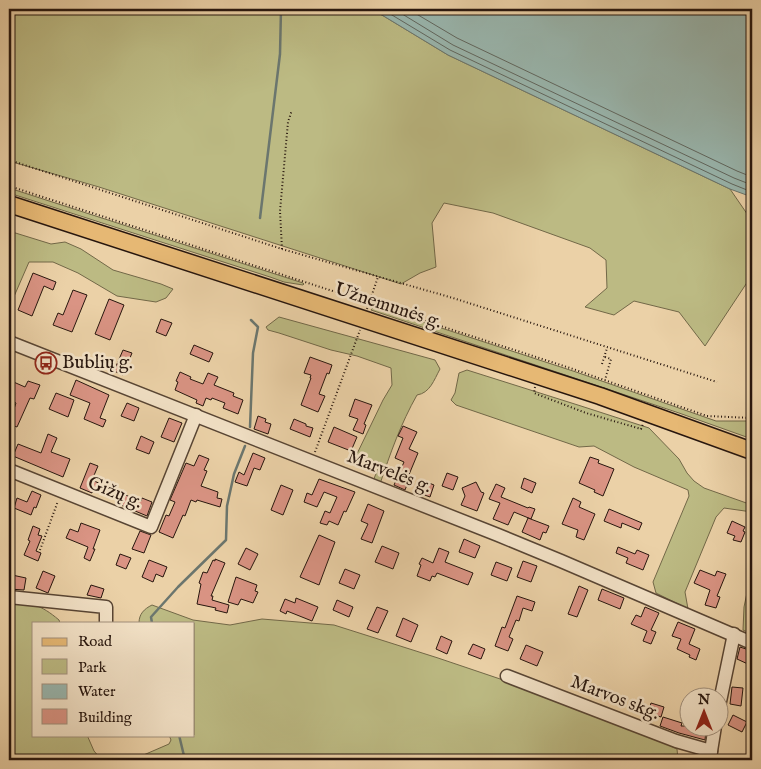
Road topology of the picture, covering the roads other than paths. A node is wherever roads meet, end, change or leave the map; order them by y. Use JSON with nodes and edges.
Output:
{"nodes":[{"id":1,"x":9,"y":204,"type":"edge"},
{"id":2,"x":9,"y":342,"type":"edge"},
{"id":3,"x":196,"y":416,"type":"junction"},
{"id":4,"x":752,"y":451,"type":"edge"},
{"id":5,"x":9,"y":470,"type":"edge"},
{"id":6,"x":9,"y":597,"type":"edge"},
{"id":7,"x":106,"y":622,"type":"edge"},
{"id":8,"x":734,"y":634,"type":"junction"},
{"id":9,"x":752,"y":643,"type":"edge"},
{"id":10,"x":507,"y":676,"type":"dead end"},
{"id":11,"x":723,"y":686,"type":"edge"},
{"id":12,"x":714,"y":736,"type":"edge"},
{"id":13,"x":711,"y":756,"type":"edge"}],
"edges":[{"from":1,"to":4,"type":"main road","name":"Užnemunės g."},
{"from":2,"to":3,"type":"street","name":"Marvelės g."},
{"from":3,"to":5,"type":"street","name":"Gižų g."},
{"from":3,"to":8,"type":"street","name":"Marvelės g."},
{"from":6,"to":7,"type":"street"},
{"from":8,"to":9,"type":"street","name":"Marvelės g."},
{"from":8,"to":11,"type":"street"},
{"from":10,"to":13,"type":"street","name":"Marvos skg."},
{"from":12,"to":13,"type":"street"}]}
